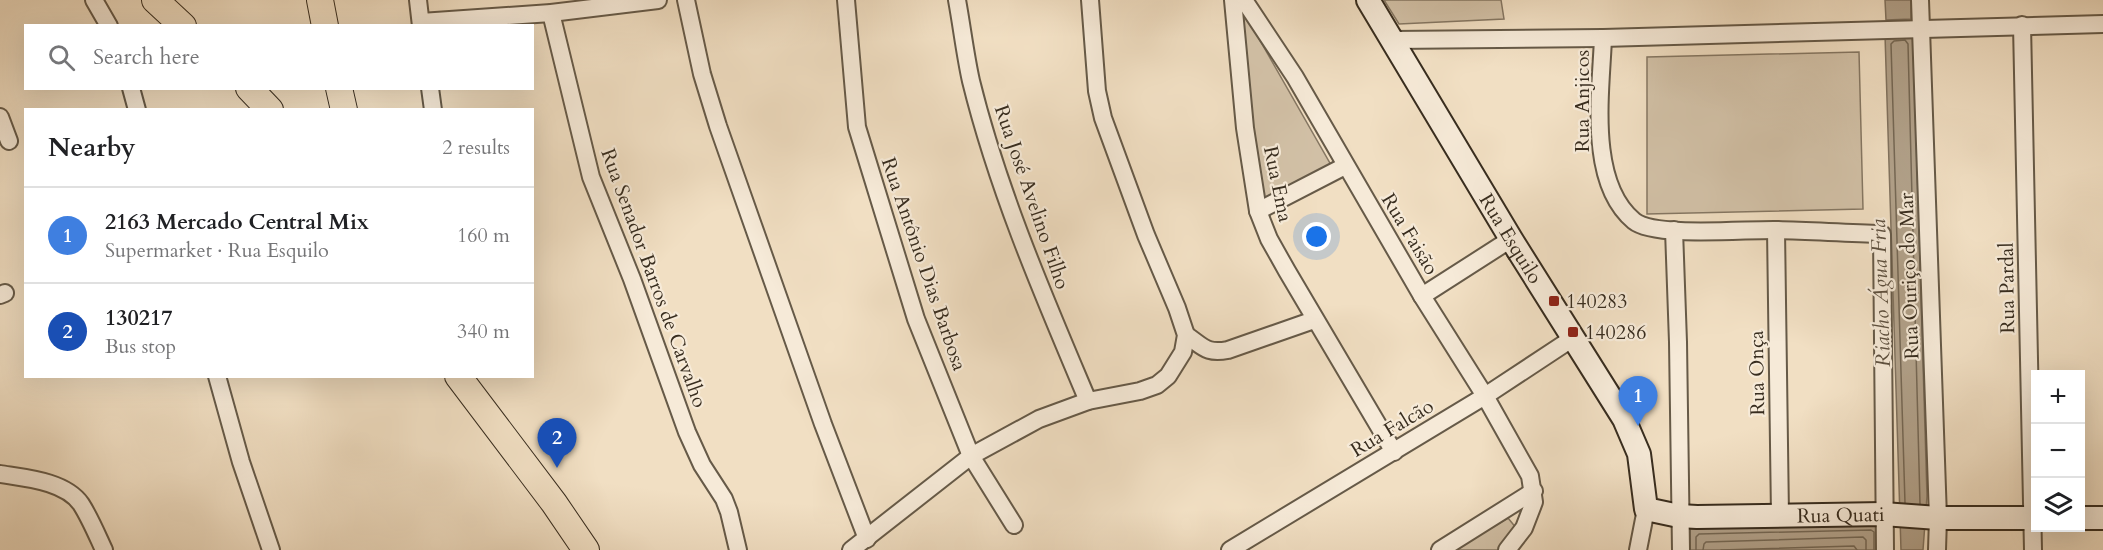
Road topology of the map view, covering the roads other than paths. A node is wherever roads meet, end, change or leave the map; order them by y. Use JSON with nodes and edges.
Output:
{"nodes":[{"id":1,"x":93,"y":0,"type":"edge"},
{"id":2,"x":155,"y":0,"type":"edge"},
{"id":3,"x":320,"y":0,"type":"edge"},
{"id":4,"x":418,"y":0,"type":"edge"},
{"id":5,"x":658,"y":0,"type":"edge"},
{"id":6,"x":686,"y":0,"type":"edge"},
{"id":7,"x":846,"y":0,"type":"edge"},
{"id":8,"x":957,"y":0,"type":"edge"},
{"id":9,"x":1090,"y":0,"type":"edge"},
{"id":10,"x":1233,"y":0,"type":"edge"},
{"id":11,"x":1245,"y":0,"type":"edge"},
{"id":12,"x":1368,"y":0,"type":"edge"},
{"id":13,"x":1920,"y":0,"type":"edge"},
{"id":14,"x":551,"y":13,"type":"junction"},
{"id":15,"x":108,"y":24,"type":"edge"},
{"id":16,"x":181,"y":24,"type":"edge"},
{"id":17,"x":325,"y":24,"type":"edge"},
{"id":18,"x":421,"y":24,"type":"edge"},
{"id":19,"x":2103,"y":24,"type":"edge"},
{"id":20,"x":2022,"y":25,"type":"junction"},
{"id":21,"x":1918,"y":28,"type":"junction"},
{"id":22,"x":1603,"y":38,"type":"junction"},
{"id":23,"x":1392,"y":40,"type":"junction"},
{"id":24,"x":132,"y":90,"type":"edge"},
{"id":25,"x":251,"y":90,"type":"edge"},
{"id":26,"x":339,"y":90,"type":"edge"},
{"id":27,"x":430,"y":90,"type":"edge"},
{"id":28,"x":136,"y":108,"type":"edge"},
{"id":29,"x":268,"y":108,"type":"edge"},
{"id":30,"x":344,"y":108,"type":"edge"},
{"id":31,"x":433,"y":108,"type":"edge"},
{"id":32,"x":0,"y":117,"type":"edge"},
{"id":33,"x":9,"y":141,"type":"dead end"},
{"id":34,"x":1345,"y":166,"type":"junction"},
{"id":35,"x":1258,"y":211,"type":"junction"},
{"id":36,"x":1776,"y":230,"type":"junction"},
{"id":37,"x":1674,"y":231,"type":"junction"},
{"id":38,"x":1882,"y":234,"type":"joint"},
{"id":39,"x":1511,"y":239,"type":"junction"},
{"id":40,"x":1422,"y":296,"type":"junction"},
{"id":41,"x":1314,"y":320,"type":"junction"},
{"id":42,"x":1186,"y":335,"type":"junction"},
{"id":43,"x":1573,"y":338,"type":"junction"},
{"id":44,"x":218,"y":378,"type":"edge"},
{"id":45,"x":460,"y":378,"type":"edge"},
{"id":46,"x":1485,"y":396,"type":"junction"},
{"id":47,"x":1088,"y":401,"type":"junction"},
{"id":48,"x":1394,"y":452,"type":"junction"},
{"id":49,"x":971,"y":456,"type":"junction"},
{"id":50,"x":0,"y":474,"type":"edge"},
{"id":51,"x":2033,"y":478,"type":"edge"},
{"id":52,"x":1533,"y":491,"type":"junction"},
{"id":53,"x":1646,"y":509,"type":"junction"},
{"id":54,"x":1885,"y":515,"type":"junction"},
{"id":55,"x":1679,"y":516,"type":"junction"},
{"id":56,"x":1780,"y":516,"type":"junction"},
{"id":57,"x":1933,"y":517,"type":"junction"},
{"id":58,"x":2031,"y":518,"type":"edge"},
{"id":59,"x":2085,"y":518,"type":"edge"},
{"id":60,"x":2103,"y":518,"type":"edge"},
{"id":61,"x":1014,"y":525,"type":"dead end"},
{"id":62,"x":2034,"y":532,"type":"edge"},
{"id":63,"x":867,"y":539,"type":"junction"},
{"id":64,"x":104,"y":550,"type":"edge"},
{"id":65,"x":271,"y":550,"type":"edge"},
{"id":66,"x":586,"y":550,"type":"edge"},
{"id":67,"x":738,"y":550,"type":"edge"},
{"id":68,"x":850,"y":550,"type":"edge"},
{"id":69,"x":1230,"y":550,"type":"edge"},
{"id":70,"x":1440,"y":550,"type":"edge"},
{"id":71,"x":1507,"y":550,"type":"edge"},
{"id":72,"x":1638,"y":550,"type":"edge"},
{"id":73,"x":1681,"y":550,"type":"edge"},
{"id":74,"x":1885,"y":550,"type":"edge"},
{"id":75,"x":1937,"y":550,"type":"edge"},
{"id":76,"x":2033,"y":550,"type":"edge"}],
"edges":[{"from":1,"to":15,"type":"street"},
{"from":2,"to":16,"type":"main road"},
{"from":3,"to":17,"type":"main road"},
{"from":4,"to":18,"type":"street"},
{"from":5,"to":14,"type":"street"},
{"from":6,"to":63,"type":"street"},
{"from":7,"to":49,"type":"street","name":"Rua Antônio Dias Barbosa"},
{"from":8,"to":47,"type":"street","name":"Rua José Avelino Filho"},
{"from":9,"to":42,"type":"street"},
{"from":10,"to":35,"type":"street","name":"Rua Ema"},
{"from":11,"to":34,"type":"street","name":"Rua Faisão"},
{"from":12,"to":23,"type":"street","name":"Rua Esquilo"},
{"from":13,"to":21,"type":"street","name":"Rua Ouriço do Mar"},
{"from":14,"to":18,"type":"street"},
{"from":14,"to":67,"type":"street","name":"Rua Senador Barros de Carvalho"},
{"from":19,"to":20,"type":"street"},
{"from":20,"to":21,"type":"street"},
{"from":20,"to":51,"type":"street","name":"Rua Pardal"},
{"from":21,"to":22,"type":"street"},
{"from":21,"to":57,"type":"street","name":"Rua Ouriço do Mar"},
{"from":22,"to":23,"type":"street"},
{"from":22,"to":37,"type":"street","name":"Rua Anjicos"},
{"from":23,"to":39,"type":"street","name":"Rua Esquilo"},
{"from":24,"to":28,"type":"street"},
{"from":25,"to":29,"type":"main road"},
{"from":26,"to":30,"type":"main road"},
{"from":27,"to":31,"type":"street"},
{"from":32,"to":33,"type":"street"},
{"from":34,"to":35,"type":"street"},
{"from":34,"to":40,"type":"street","name":"Rua Faisão"},
{"from":35,"to":41,"type":"street","name":"Rua Ema"},
{"from":36,"to":37,"type":"street","name":"Rua Anjicos"},
{"from":36,"to":38,"type":"street","name":"Rua Anjicos"},
{"from":36,"to":56,"type":"street","name":"Rua Onça"},
{"from":37,"to":55,"type":"street"},
{"from":38,"to":54,"type":"street","name":"Rua Ouriço do Mar"},
{"from":39,"to":40,"type":"street"},
{"from":39,"to":43,"type":"street","name":"Rua Esquilo"},
{"from":40,"to":46,"type":"street","name":"Rua Faisão"},
{"from":41,"to":42,"type":"street"},
{"from":41,"to":48,"type":"street","name":"Rua Ema"},
{"from":42,"to":47,"type":"street"},
{"from":43,"to":46,"type":"street","name":"Rua Falcão"},
{"from":43,"to":53,"type":"street","name":"Rua Esquilo"},
{"from":44,"to":65,"type":"street"},
{"from":45,"to":66,"type":"main road"},
{"from":46,"to":48,"type":"street","name":"Rua Falcão"},
{"from":46,"to":52,"type":"street","name":"Rua Faisão"},
{"from":47,"to":49,"type":"street"},
{"from":48,"to":69,"type":"street","name":"Rua Falcão"},
{"from":49,"to":61,"type":"street","name":"Rua Antônio Dias Barbosa"},
{"from":49,"to":63,"type":"street"},
{"from":50,"to":64,"type":"street"},
{"from":52,"to":70,"type":"street"},
{"from":52,"to":71,"type":"street"},
{"from":53,"to":55,"type":"street","name":"Rua Quati"},
{"from":53,"to":72,"type":"street","name":"Rua Esquilo"},
{"from":54,"to":56,"type":"street","name":"Rua Quati"},
{"from":54,"to":57,"type":"street","name":"Rua Quati"},
{"from":54,"to":74,"type":"street","name":"Rua Ouriço do Mar"},
{"from":55,"to":56,"type":"street","name":"Rua Quati"},
{"from":55,"to":73,"type":"street"},
{"from":57,"to":58,"type":"street","name":"Rua Quati"},
{"from":57,"to":75,"type":"street","name":"Rua Ouriço do Mar"},
{"from":59,"to":60,"type":"street"},
{"from":62,"to":76,"type":"street","name":"Rua Pardal"},
{"from":63,"to":68,"type":"street"}]}
